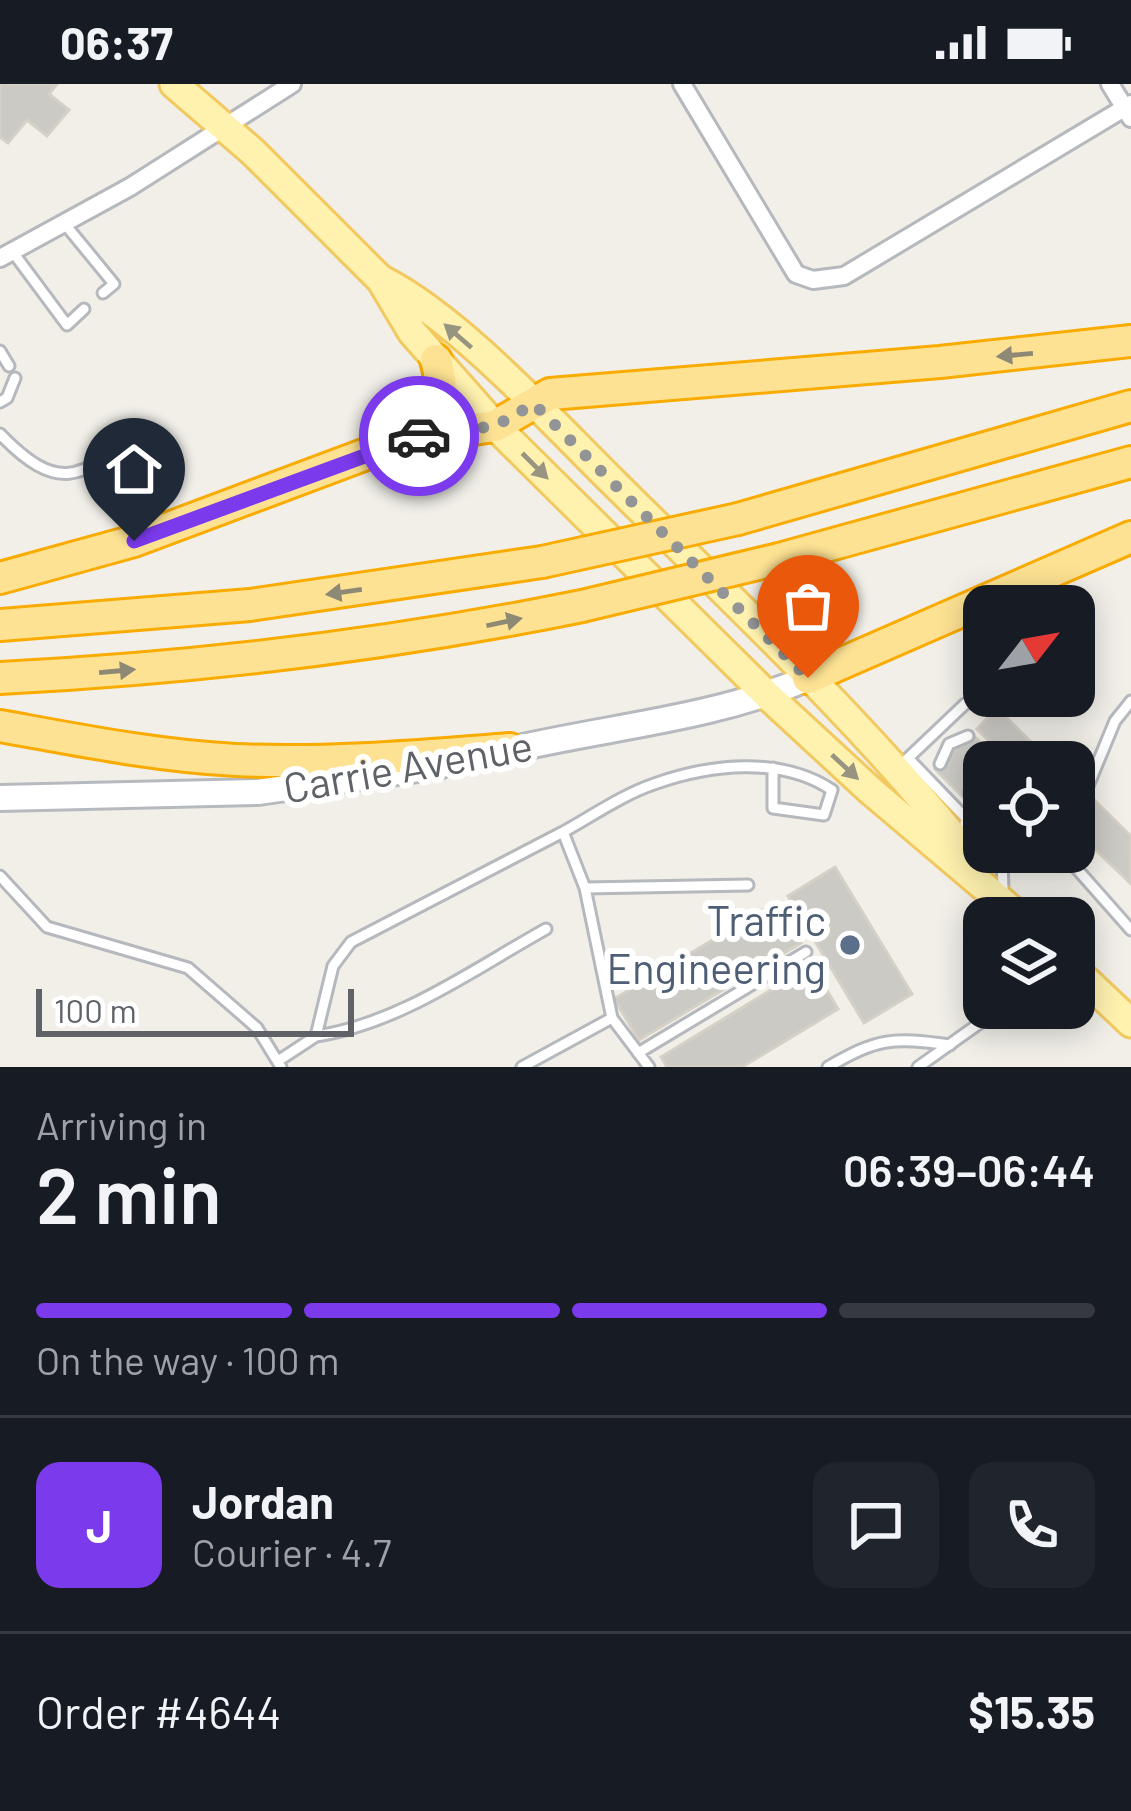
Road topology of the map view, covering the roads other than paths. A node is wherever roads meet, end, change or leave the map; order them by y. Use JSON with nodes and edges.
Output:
{"nodes":[{"id":1,"x":174,"y":84,"type":"edge"},
{"id":2,"x":292,"y":84,"type":"edge"},
{"id":3,"x":682,"y":84,"type":"edge"},
{"id":4,"x":1111,"y":84,"type":"edge"},
{"id":5,"x":1129,"y":110,"type":"edge"},
{"id":6,"x":224,"y":125,"type":"junction"},
{"id":7,"x":64,"y":223,"type":"junction"},
{"id":8,"x":6,"y":254,"type":"edge"},
{"id":9,"x":381,"y":280,"type":"junction"},
{"id":10,"x":103,"y":293,"type":"dead end"},
{"id":11,"x":85,"y":310,"type":"dead end"},
{"id":12,"x":1131,"y":341,"type":"edge"},
{"id":13,"x":0,"y":351,"type":"edge"},
{"id":14,"x":436,"y":360,"type":"junction"},
{"id":15,"x":8,"y":366,"type":"dead end"},
{"id":16,"x":15,"y":378,"type":"dead end"},
{"id":17,"x":0,"y":402,"type":"edge"},
{"id":18,"x":534,"y":404,"type":"junction"},
{"id":19,"x":1131,"y":406,"type":"edge"},
{"id":20,"x":495,"y":426,"type":"junction"},
{"id":21,"x":143,"y":431,"type":"dead end"},
{"id":22,"x":0,"y":434,"type":"edge"},
{"id":23,"x":409,"y":438,"type":"junction"},
{"id":24,"x":1131,"y":462,"type":"edge"},
{"id":25,"x":1131,"y":537,"type":"edge"},
{"id":26,"x":0,"y":578,"type":"edge"},
{"id":27,"x":0,"y":625,"type":"edge"},
{"id":28,"x":0,"y":678,"type":"edge"},
{"id":29,"x":808,"y":678,"type":"junction"},
{"id":30,"x":768,"y":696,"type":"junction"},
{"id":31,"x":1131,"y":701,"type":"edge"},
{"id":32,"x":963,"y":706,"type":"edge"},
{"id":33,"x":0,"y":726,"type":"edge"},
{"id":34,"x":937,"y":731,"type":"junction"},
{"id":35,"x":968,"y":736,"type":"dead end"},
{"id":36,"x":952,"y":747,"type":"junction"},
{"id":37,"x":510,"y":749,"type":"junction"},
{"id":38,"x":940,"y":764,"type":"dead end"},
{"id":39,"x":901,"y":765,"type":"junction"},
{"id":40,"x":773,"y":768,"type":"junction"},
{"id":41,"x":1095,"y":769,"type":"edge"},
{"id":42,"x":0,"y":798,"type":"edge"},
{"id":43,"x":963,"y":825,"type":"edge"},
{"id":44,"x":960,"y":828,"type":"junction"},
{"id":45,"x":963,"y":829,"type":"edge"},
{"id":46,"x":563,"y":832,"type":"junction"},
{"id":47,"x":1081,"y":873,"type":"edge"},
{"id":48,"x":0,"y":876,"type":"edge"},
{"id":49,"x":748,"y":886,"type":"dead end"},
{"id":50,"x":585,"y":888,"type":"junction"},
{"id":51,"x":997,"y":897,"type":"edge"},
{"id":52,"x":1005,"y":897,"type":"edge"},
{"id":53,"x":546,"y":928,"type":"dead end"},
{"id":54,"x":1131,"y":930,"type":"edge"},
{"id":55,"x":806,"y":952,"type":"dead end"},
{"id":56,"x":1095,"y":989,"type":"edge"},
{"id":57,"x":612,"y":1018,"type":"junction"},
{"id":58,"x":1131,"y":1023,"type":"edge"},
{"id":59,"x":972,"y":1029,"type":"edge"},
{"id":60,"x":316,"y":1036,"type":"junction"},
{"id":61,"x":950,"y":1045,"type":"junction"},
{"id":62,"x":638,"y":1053,"type":"junction"},
{"id":63,"x":280,"y":1064,"type":"edge"},
{"id":64,"x":522,"y":1067,"type":"edge"},
{"id":65,"x":649,"y":1067,"type":"edge"},
{"id":66,"x":827,"y":1067,"type":"edge"},
{"id":67,"x":918,"y":1067,"type":"edge"}],
"edges":[{"from":1,"to":6,"type":"main road"},
{"from":2,"to":6,"type":"street"},
{"from":3,"to":5,"type":"street"},
{"from":4,"to":5,"type":"street"},
{"from":6,"to":7,"type":"street"},
{"from":6,"to":9,"type":"main road"},
{"from":7,"to":8,"type":"street"},
{"from":7,"to":10,"type":"lane"},
{"from":8,"to":11,"type":"lane"},
{"from":9,"to":14,"type":"main road"},
{"from":18,"to":9,"type":"main road","one_way":true},
{"from":12,"to":18,"type":"highway","one_way":true},
{"from":13,"to":15,"type":"lane"},
{"from":14,"to":20,"type":"main road"},
{"from":14,"to":23,"type":"highway"},
{"from":16,"to":17,"type":"lane"},
{"from":18,"to":20,"type":"highway"},
{"from":18,"to":29,"type":"main road"},
{"from":19,"to":27,"type":"highway","one_way":true,"bridge":true},
{"from":20,"to":23,"type":"highway"},
{"from":20,"to":30,"type":"main road","one_way":true},
{"from":21,"to":22,"type":"lane"},
{"from":23,"to":26,"type":"highway"},
{"from":28,"to":24,"type":"highway","one_way":true,"bridge":true},
{"from":25,"to":29,"type":"highway"},
{"from":29,"to":30,"type":"main road","name":"Carrie Avenue"},
{"from":29,"to":39,"type":"main road"},
{"from":30,"to":37,"type":"main road","name":"Carrie Avenue"},
{"from":30,"to":51,"type":"main road","one_way":true},
{"from":31,"to":41,"type":"lane"},
{"from":32,"to":34,"type":"lane"},
{"from":33,"to":37,"type":"highway"},
{"from":34,"to":36,"type":"lane"},
{"from":34,"to":39,"type":"lane"},
{"from":35,"to":36,"type":"lane"},
{"from":36,"to":38,"type":"lane"},
{"from":37,"to":42,"type":"main road","name":"Carrie Avenue"},
{"from":39,"to":44,"type":"main road"},
{"from":40,"to":40,"type":"lane"},
{"from":40,"to":46,"type":"lane"},
{"from":43,"to":44,"type":"lane"},
{"from":44,"to":45,"type":"lane"},
{"from":44,"to":52,"type":"main road"},
{"from":46,"to":50,"type":"lane"},
{"from":46,"to":60,"type":"lane"},
{"from":47,"to":54,"type":"lane"},
{"from":48,"to":63,"type":"lane"},
{"from":49,"to":50,"type":"lane"},
{"from":50,"to":57,"type":"lane"},
{"from":53,"to":60,"type":"lane"},
{"from":55,"to":62,"type":"lane"},
{"from":56,"to":58,"type":"main road"},
{"from":57,"to":62,"type":"lane"},
{"from":57,"to":64,"type":"lane"},
{"from":59,"to":61,"type":"lane"},
{"from":60,"to":63,"type":"lane"},
{"from":61,"to":66,"type":"lane"},
{"from":61,"to":67,"type":"lane"},
{"from":62,"to":65,"type":"lane"}]}
